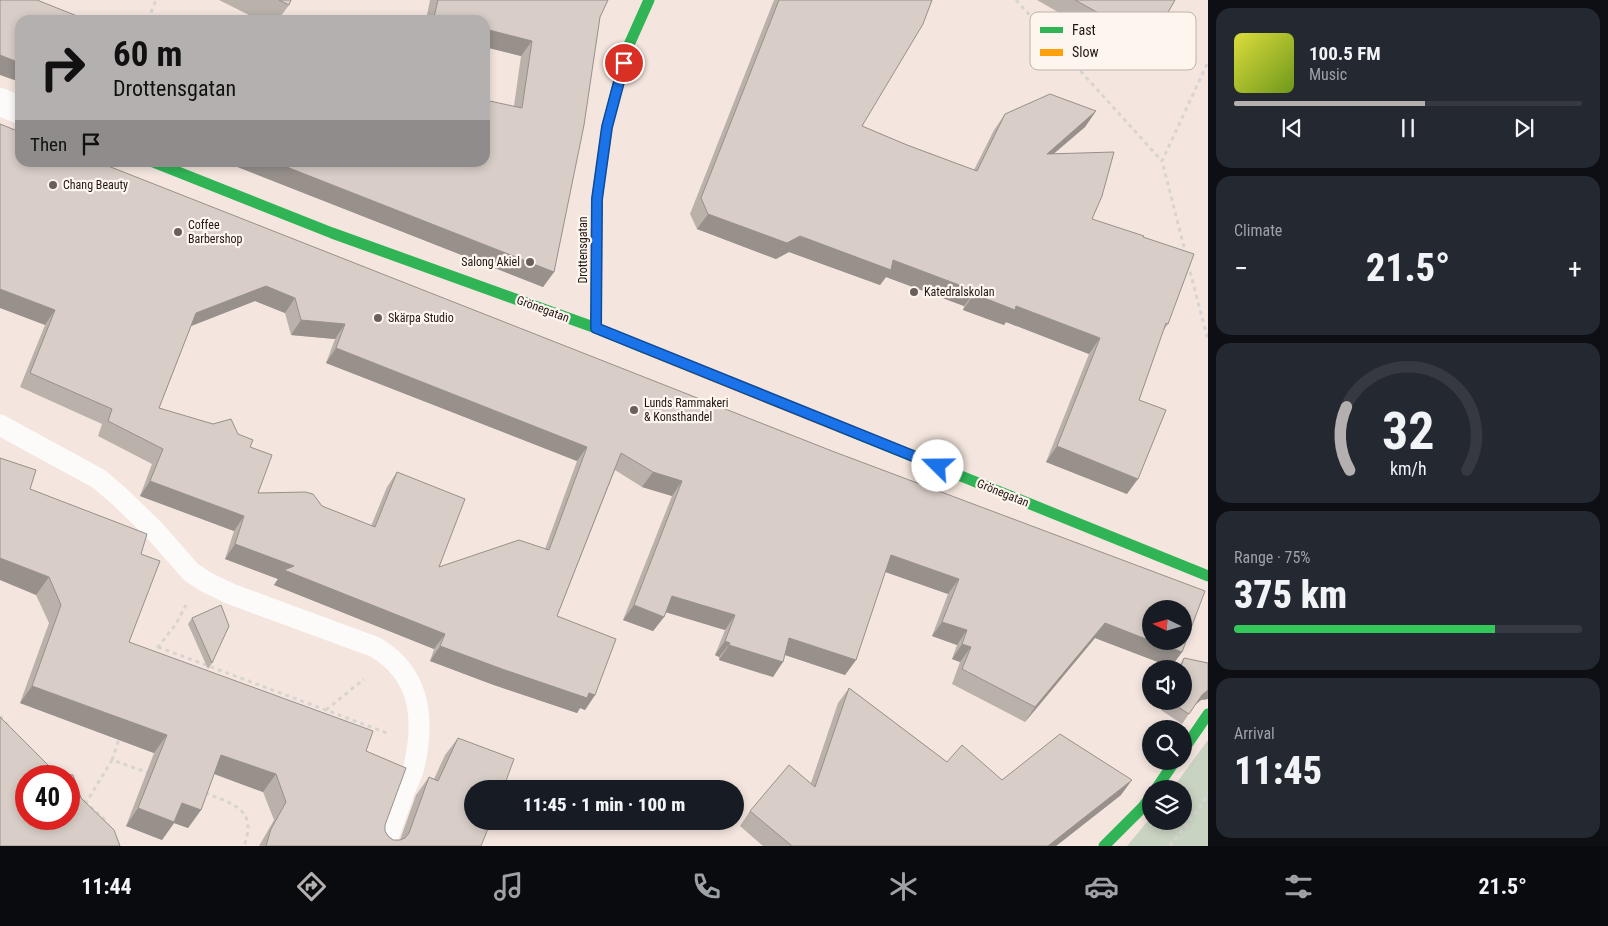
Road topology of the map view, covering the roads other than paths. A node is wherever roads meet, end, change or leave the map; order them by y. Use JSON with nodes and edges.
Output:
{"nodes":[{"id":1,"x":649,"y":0,"type":"edge"},
{"id":2,"x":0,"y":102,"type":"edge"},
{"id":3,"x":15,"y":108,"type":"edge"},
{"id":4,"x":166,"y":167,"type":"edge"},
{"id":5,"x":596,"y":328,"type":"junction"},
{"id":6,"x":0,"y":425,"type":"edge"},
{"id":7,"x":1208,"y":576,"type":"edge"},
{"id":8,"x":1208,"y":714,"type":"edge"},
{"id":9,"x":1192,"y":737,"type":"edge"},
{"id":10,"x":1142,"y":808,"type":"edge"},
{"id":11,"x":384,"y":846,"type":"edge"},
{"id":12,"x":1104,"y":846,"type":"edge"}],
"edges":[{"from":1,"to":5,"type":"street","name":"Drottensgatan"},
{"from":2,"to":3,"type":"street"},
{"from":4,"to":5,"type":"street","name":"Grönegatan"},
{"from":5,"to":7,"type":"street","name":"Grönegatan"},
{"from":6,"to":11,"type":"lane"},
{"from":8,"to":9,"type":"street"},
{"from":10,"to":12,"type":"street"}]}
